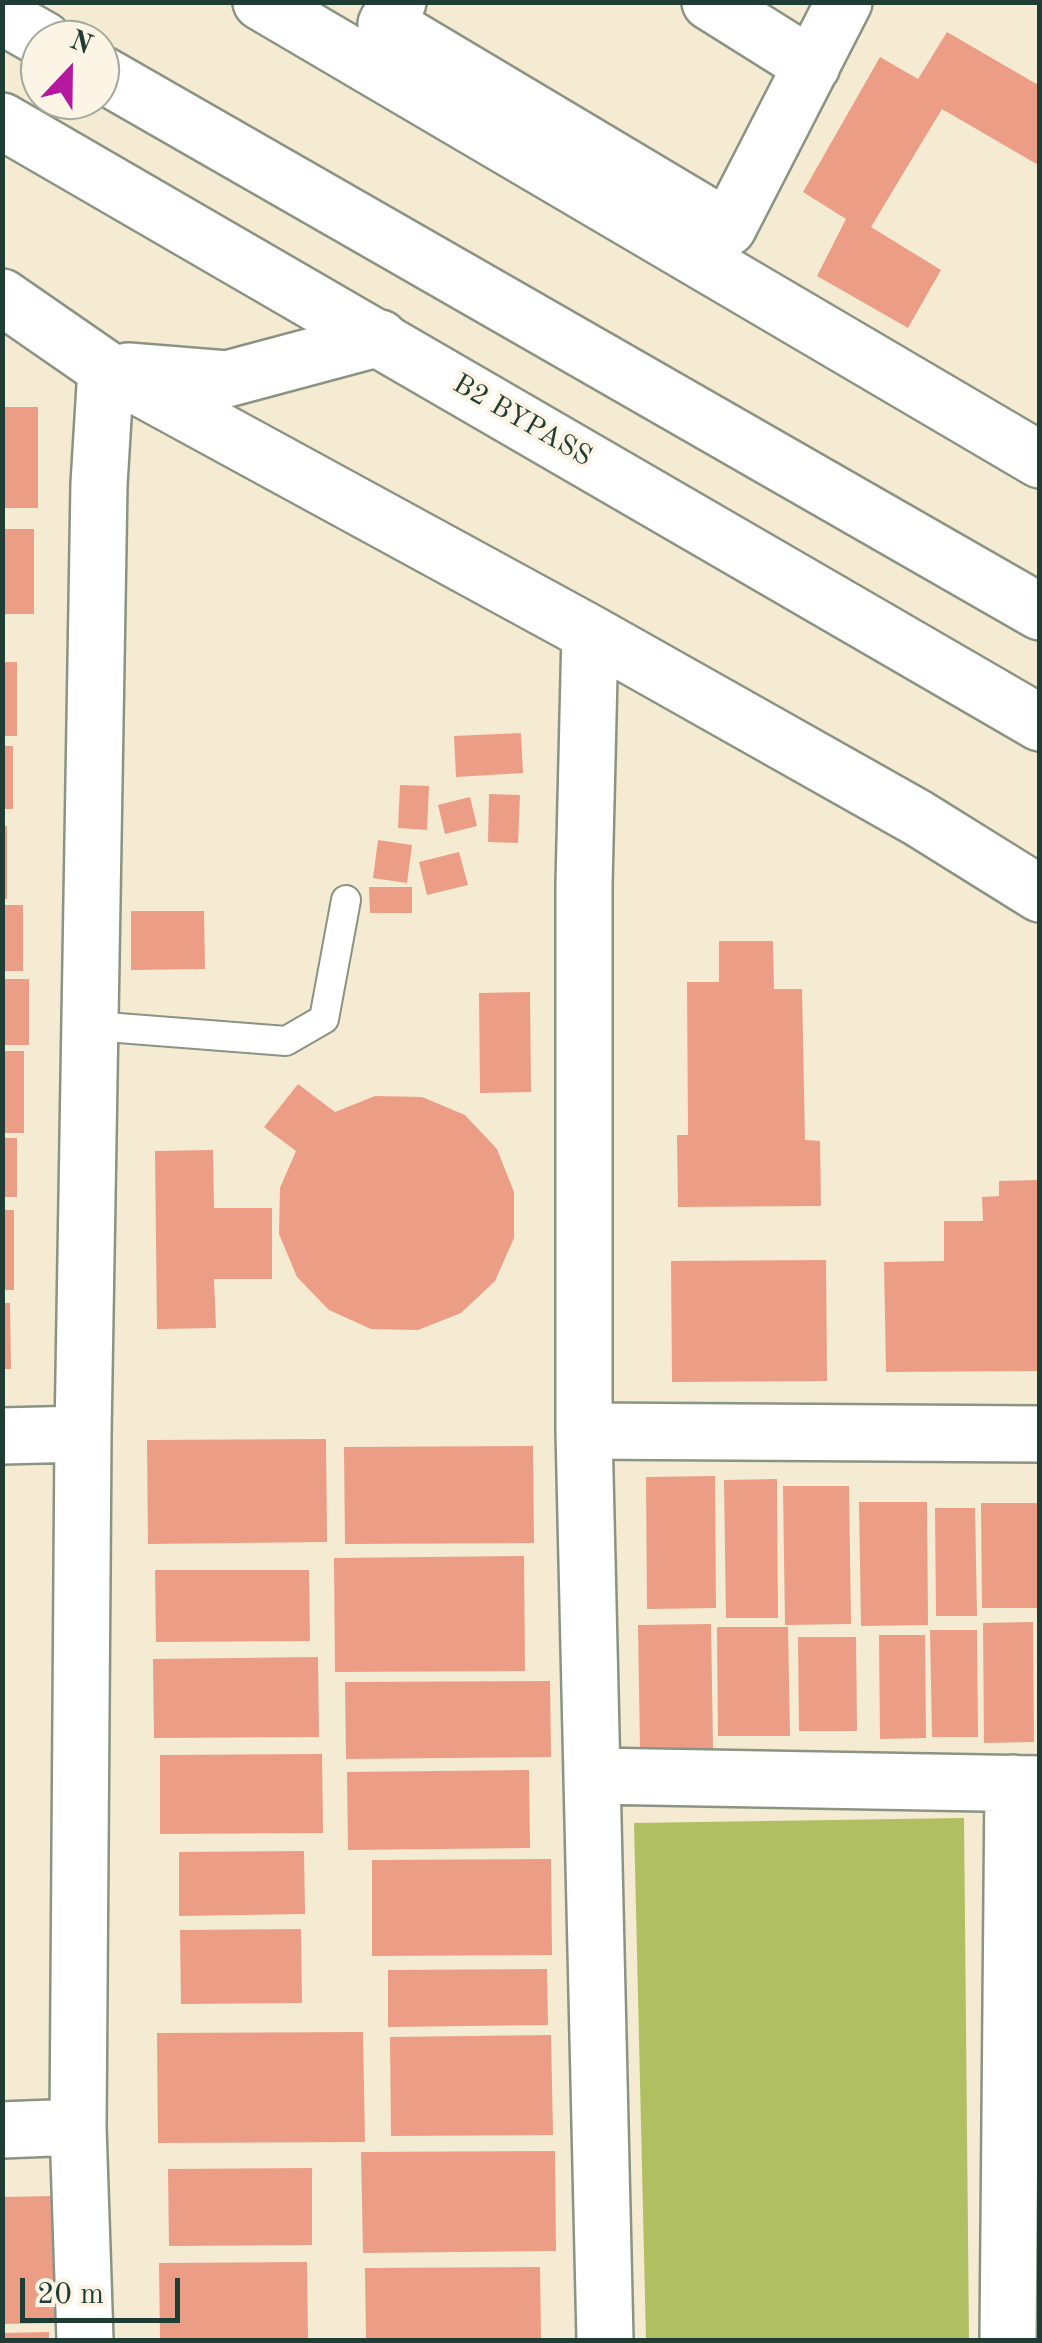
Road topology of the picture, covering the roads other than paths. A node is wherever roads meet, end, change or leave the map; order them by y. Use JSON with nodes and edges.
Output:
{"nodes":[{"id":1,"x":261,"y":2,"type":"edge"},
{"id":2,"x":372,"y":2,"type":"edge"},
{"id":3,"x":398,"y":2,"type":"edge"},
{"id":4,"x":710,"y":2,"type":"edge"},
{"id":5,"x":844,"y":2,"type":"edge"},
{"id":6,"x":343,"y":50,"type":"junction"},
{"id":7,"x":812,"y":66,"type":"junction"},
{"id":8,"x":120,"y":84,"type":"edge"},
{"id":9,"x":2,"y":122,"type":"edge"},
{"id":10,"x":2,"y":297,"type":"edge"},
{"id":11,"x":380,"y":338,"type":"junction"},
{"id":12,"x":106,"y":368,"type":"junction"},
{"id":13,"x":1040,"y":460,"type":"edge"},
{"id":14,"x":1040,"y":612,"type":"edge"},
{"id":15,"x":590,"y":632,"type":"junction"},
{"id":16,"x":1040,"y":723,"type":"edge"},
{"id":17,"x":1040,"y":894,"type":"edge"},
{"id":18,"x":346,"y":900,"type":"dead end"},
{"id":19,"x":93,"y":1026,"type":"junction"},
{"id":20,"x":584,"y":1431,"type":"junction"},
{"id":21,"x":83,"y":1434,"type":"junction"},
{"id":22,"x":1040,"y":1434,"type":"edge"},
{"id":23,"x":2,"y":1436,"type":"edge"},
{"id":24,"x":594,"y":1776,"type":"junction"},
{"id":25,"x":1026,"y":1783,"type":"edge"},
{"id":26,"x":78,"y":2128,"type":"junction"},
{"id":27,"x":2,"y":2130,"type":"edge"},
{"id":28,"x":86,"y":2340,"type":"edge"},
{"id":29,"x":605,"y":2340,"type":"edge"},
{"id":30,"x":1008,"y":2340,"type":"edge"}],
"edges":[{"from":1,"to":6,"type":"street"},
{"from":2,"to":6,"type":"street"},
{"from":3,"to":7,"type":"street"},
{"from":4,"to":7,"type":"street"},
{"from":5,"to":7,"type":"street"},
{"from":6,"to":13,"type":"street"},
{"from":8,"to":14,"type":"street"},
{"from":9,"to":11,"type":"street","name":"B2 BYPASS"},
{"from":10,"to":12,"type":"street"},
{"from":11,"to":12,"type":"street"},
{"from":11,"to":16,"type":"street","name":"B2 BYPASS"},
{"from":12,"to":15,"type":"street"},
{"from":12,"to":19,"type":"street"},
{"from":15,"to":17,"type":"street"},
{"from":15,"to":20,"type":"street"},
{"from":18,"to":19,"type":"lane"},
{"from":19,"to":21,"type":"street"},
{"from":20,"to":22,"type":"street"},
{"from":20,"to":24,"type":"street"},
{"from":21,"to":23,"type":"street"},
{"from":21,"to":26,"type":"street"},
{"from":24,"to":25,"type":"street"},
{"from":24,"to":29,"type":"street"},
{"from":25,"to":30,"type":"street"},
{"from":26,"to":27,"type":"street"},
{"from":26,"to":28,"type":"street"}]}
